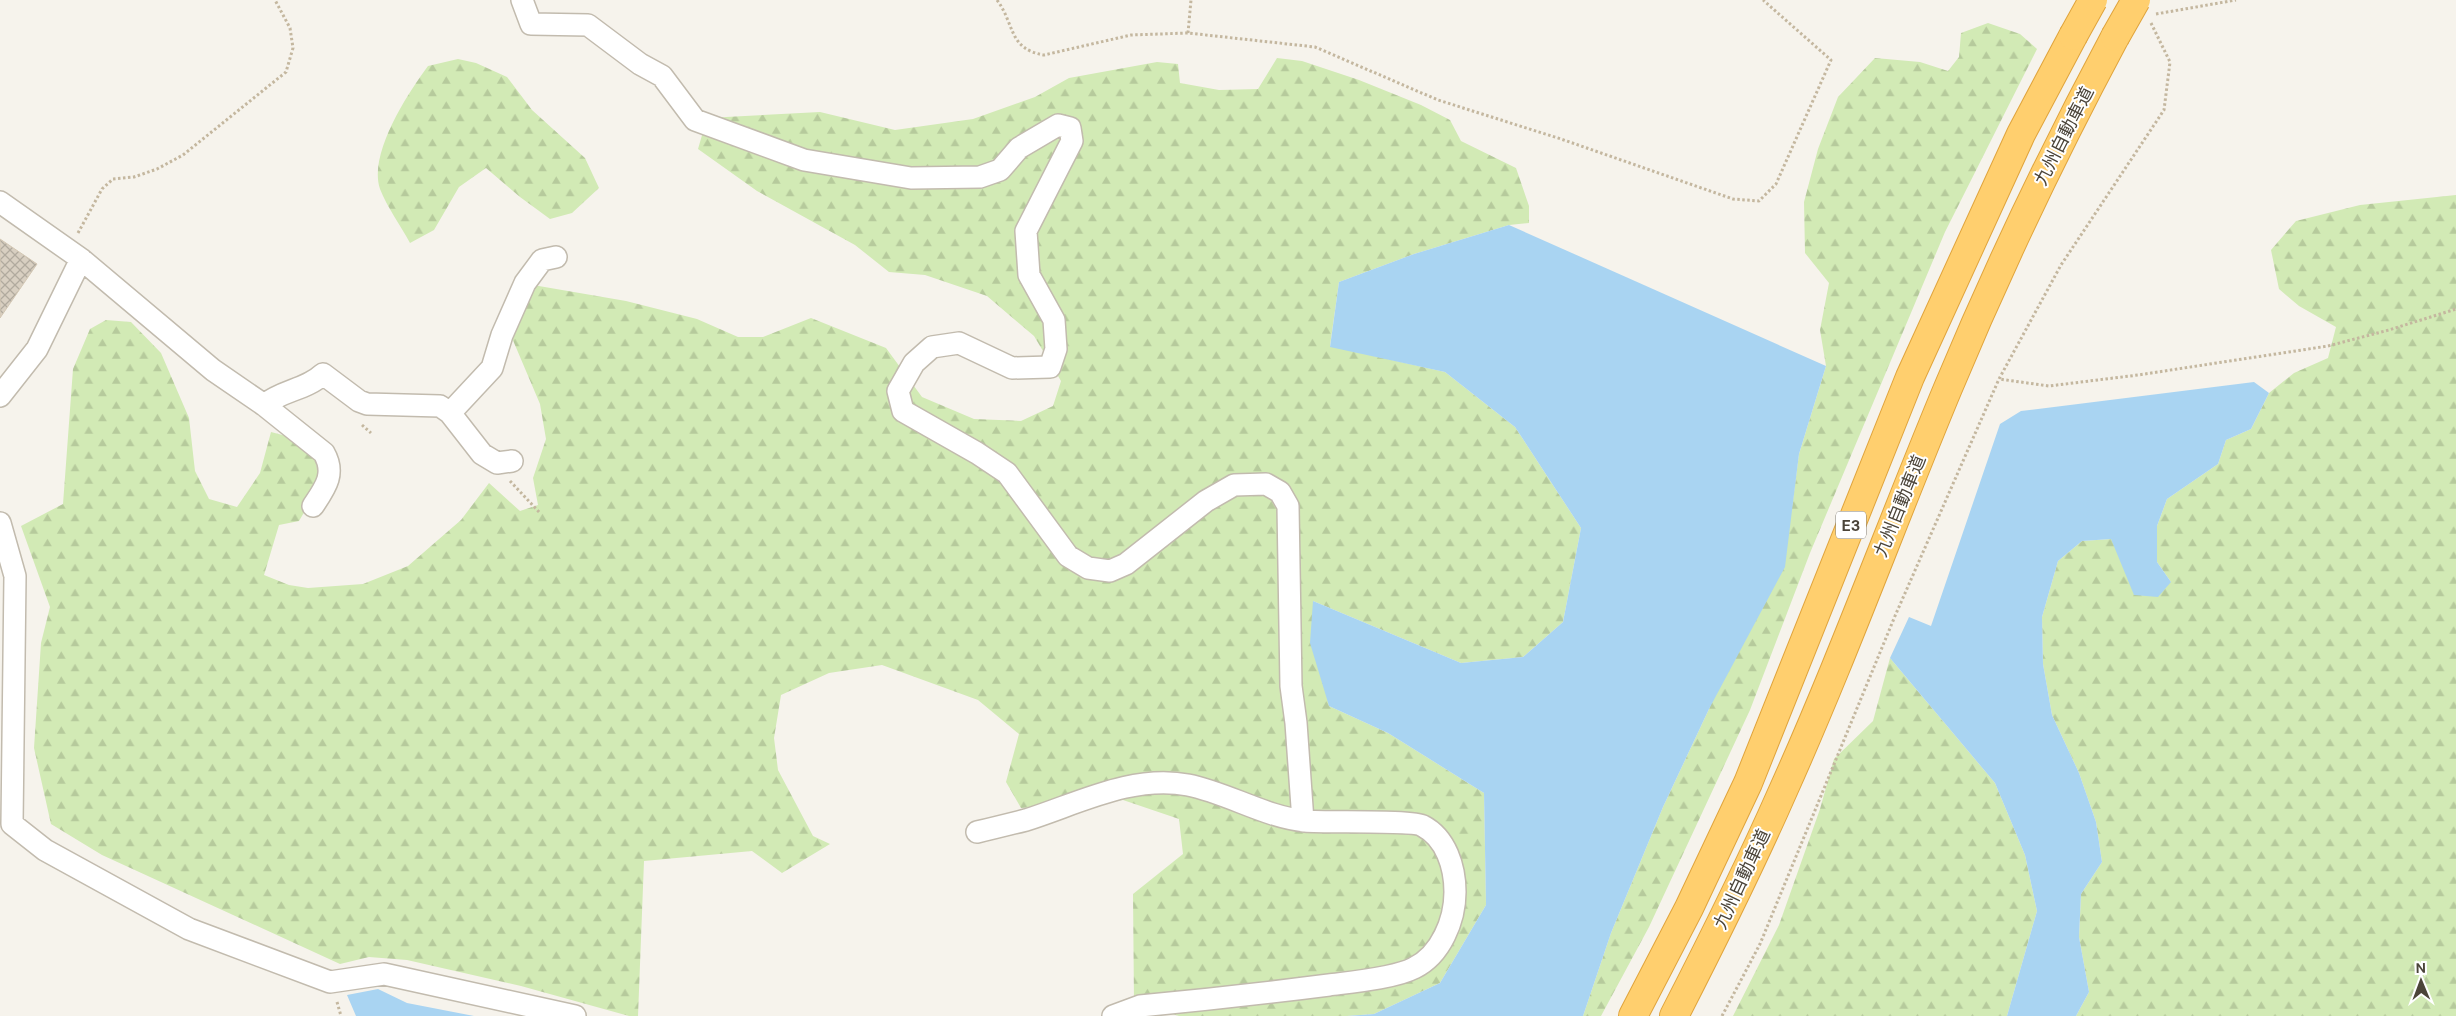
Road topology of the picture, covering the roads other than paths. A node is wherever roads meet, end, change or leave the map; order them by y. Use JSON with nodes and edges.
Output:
{"nodes":[{"id":1,"x":522,"y":0,"type":"edge"},
{"id":2,"x":2093,"y":0,"type":"edge"},
{"id":3,"x":2136,"y":0,"type":"edge"},
{"id":4,"x":0,"y":202,"type":"edge"},
{"id":5,"x":75,"y":255,"type":"junction"},
{"id":6,"x":556,"y":257,"type":"dead end"},
{"id":7,"x":0,"y":396,"type":"edge"},
{"id":8,"x":264,"y":405,"type":"junction"},
{"id":9,"x":450,"y":413,"type":"junction"},
{"id":10,"x":504,"y":462,"type":"road end"},
{"id":11,"x":314,"y":506,"type":"dead end"},
{"id":12,"x":0,"y":523,"type":"edge"},
{"id":13,"x":1303,"y":821,"type":"junction"},
{"id":14,"x":978,"y":832,"type":"dead end"},
{"id":15,"x":575,"y":1016,"type":"edge"},
{"id":16,"x":1113,"y":1016,"type":"edge"},
{"id":17,"x":1633,"y":1016,"type":"edge"},
{"id":18,"x":1674,"y":1016,"type":"edge"}],
"edges":[{"from":1,"to":13,"type":"street"},
{"from":2,"to":17,"type":"highway","name":"九州自動車道","number":"E3","bridge":true},
{"from":3,"to":18,"type":"highway","name":"九州自動車道","number":"E3","bridge":true},
{"from":4,"to":5,"type":"street"},
{"from":5,"to":7,"type":"street"},
{"from":5,"to":8,"type":"street"},
{"from":6,"to":9,"type":"street"},
{"from":8,"to":9,"type":"street"},
{"from":8,"to":11,"type":"street"},
{"from":9,"to":10,"type":"street"},
{"from":12,"to":15,"type":"street"},
{"from":13,"to":14,"type":"street"},
{"from":13,"to":16,"type":"street"}]}
